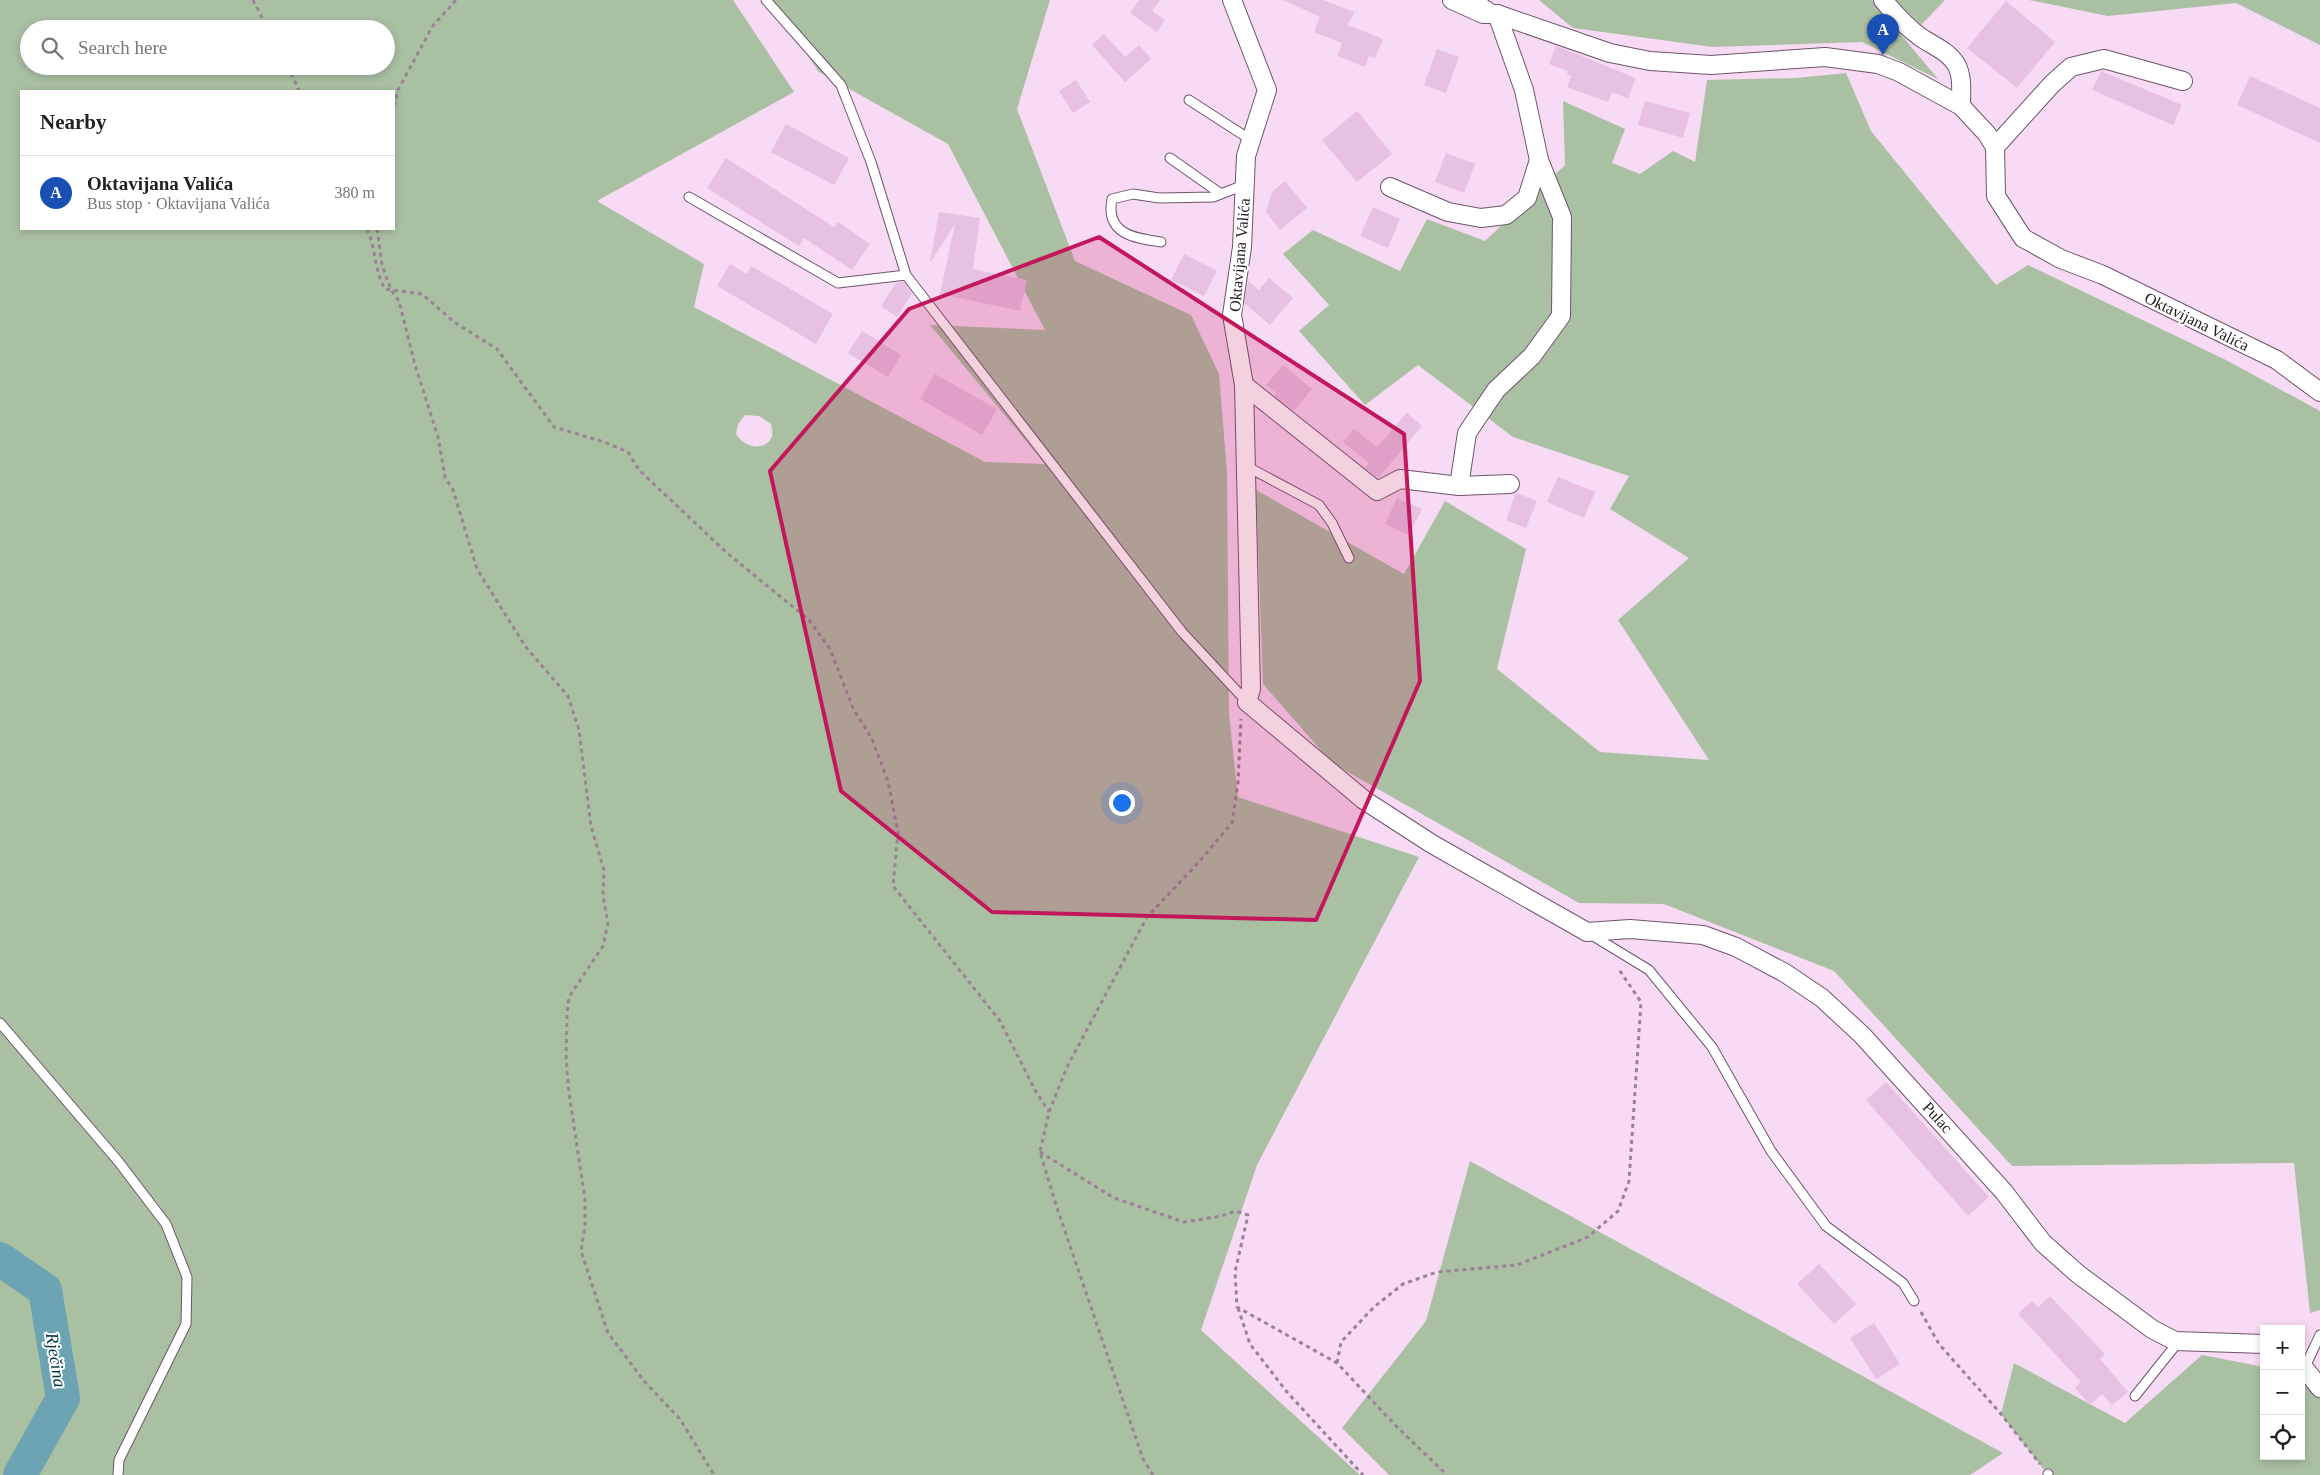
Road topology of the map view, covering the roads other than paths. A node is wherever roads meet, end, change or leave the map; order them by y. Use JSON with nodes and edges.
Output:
{"nodes":[{"id":1,"x":766,"y":0,"type":"edge"},
{"id":2,"x":1232,"y":0,"type":"edge"},
{"id":3,"x":1452,"y":0,"type":"edge"},
{"id":4,"x":1478,"y":0,"type":"edge"},
{"id":5,"x":1884,"y":0,"type":"edge"},
{"id":6,"x":1497,"y":14,"type":"junction"},
{"id":7,"x":2183,"y":81,"type":"dead end"},
{"id":8,"x":1189,"y":100,"type":"dead end"},
{"id":9,"x":1960,"y":106,"type":"junction"},
{"id":10,"x":1251,"y":140,"type":"junction"},
{"id":11,"x":1994,"y":147,"type":"junction"},
{"id":12,"x":1170,"y":158,"type":"dead end"},
{"id":13,"x":1539,"y":160,"type":"junction"},
{"id":14,"x":1244,"y":185,"type":"junction"},
{"id":15,"x":1390,"y":188,"type":"dead end"},
{"id":16,"x":1221,"y":194,"type":"junction"},
{"id":17,"x":689,"y":196,"type":"dead end"},
{"id":18,"x":1161,"y":242,"type":"dead end"},
{"id":19,"x":906,"y":275,"type":"junction"},
{"id":20,"x":1244,"y":385,"type":"junction"},
{"id":21,"x":2320,"y":392,"type":"edge"},
{"id":22,"x":1246,"y":466,"type":"junction"},
{"id":23,"x":1510,"y":484,"type":"dead end"},
{"id":24,"x":1459,"y":486,"type":"junction"},
{"id":25,"x":1349,"y":558,"type":"dead end"},
{"id":26,"x":1247,"y":702,"type":"junction"},
{"id":27,"x":1588,"y":932,"type":"junction"},
{"id":28,"x":0,"y":1023,"type":"edge"},
{"id":29,"x":1914,"y":1301,"type":"road end"},
{"id":30,"x":2320,"y":1335,"type":"edge"},
{"id":31,"x":2179,"y":1341,"type":"junction"},
{"id":32,"x":2260,"y":1344,"type":"edge"},
{"id":33,"x":2305,"y":1362,"type":"edge"},
{"id":34,"x":2305,"y":1369,"type":"edge"},
{"id":35,"x":2320,"y":1388,"type":"edge"},
{"id":36,"x":2135,"y":1396,"type":"dead end"},
{"id":37,"x":118,"y":1475,"type":"edge"}],
"edges":[{"from":1,"to":19,"type":"lane"},
{"from":2,"to":10,"type":"street","name":"Oktavijana Valića"},
{"from":3,"to":6,"type":"street"},
{"from":4,"to":6,"type":"lane"},
{"from":5,"to":9,"type":"street"},
{"from":6,"to":9,"type":"street"},
{"from":6,"to":13,"type":"street"},
{"from":7,"to":11,"type":"street"},
{"from":8,"to":10,"type":"lane"},
{"from":9,"to":11,"type":"street"},
{"from":10,"to":14,"type":"street","name":"Oktavijana Valića"},
{"from":11,"to":21,"type":"street","name":"Oktavijana Valića"},
{"from":12,"to":16,"type":"lane"},
{"from":13,"to":15,"type":"street"},
{"from":13,"to":24,"type":"street"},
{"from":14,"to":16,"type":"lane"},
{"from":14,"to":20,"type":"street","name":"Oktavijana Valića"},
{"from":16,"to":18,"type":"lane"},
{"from":17,"to":19,"type":"lane"},
{"from":19,"to":26,"type":"lane"},
{"from":20,"to":22,"type":"street","name":"Oktavijana Valića"},
{"from":20,"to":24,"type":"street"},
{"from":22,"to":25,"type":"lane"},
{"from":22,"to":26,"type":"street","name":"Oktavijana Valića"},
{"from":23,"to":24,"type":"street"},
{"from":26,"to":27,"type":"street"},
{"from":27,"to":29,"type":"lane"},
{"from":27,"to":31,"type":"street","name":"Pulac"},
{"from":28,"to":37,"type":"lane"},
{"from":30,"to":33,"type":"lane"},
{"from":31,"to":32,"type":"street","name":"Pulac"},
{"from":31,"to":36,"type":"lane"},
{"from":34,"to":35,"type":"street"}]}
